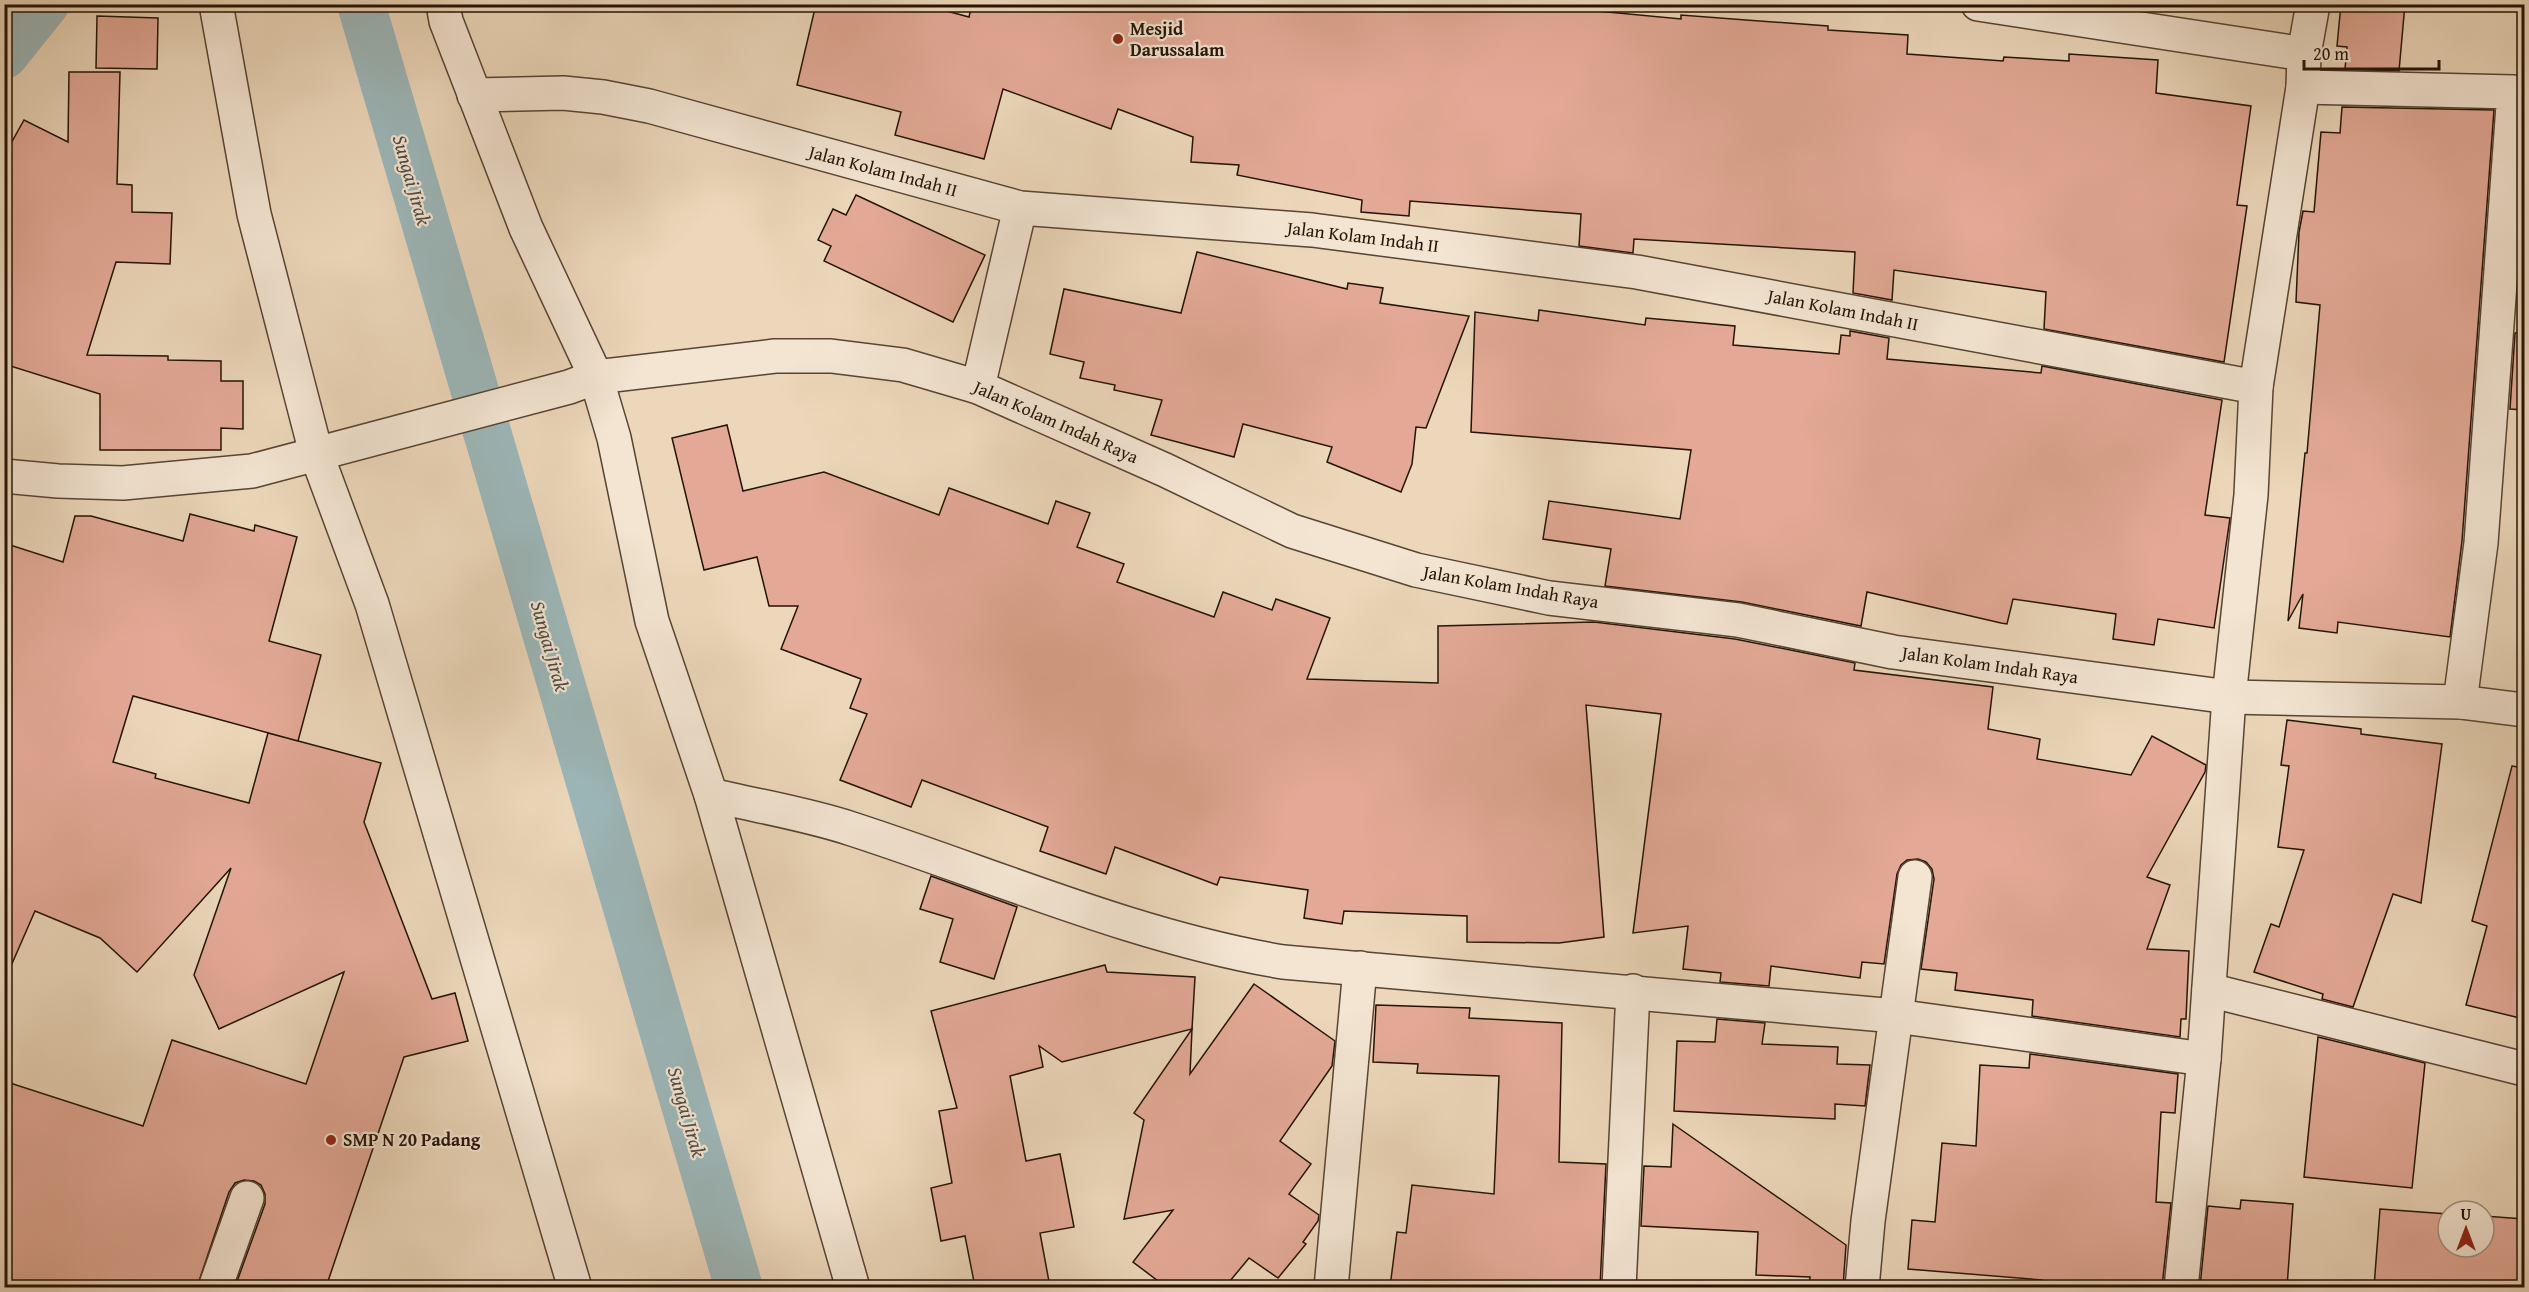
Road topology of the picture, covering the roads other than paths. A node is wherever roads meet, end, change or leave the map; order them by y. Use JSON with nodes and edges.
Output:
{"nodes":[{"id":1,"x":216,"y":4,"type":"edge"},
{"id":2,"x":443,"y":4,"type":"edge"},
{"id":3,"x":1978,"y":4,"type":"edge"},
{"id":4,"x":2313,"y":4,"type":"edge"},
{"id":5,"x":2304,"y":54,"type":"junction"},
{"id":6,"x":2303,"y":87,"type":"junction"},
{"id":7,"x":2519,"y":92,"type":"edge"},
{"id":8,"x":474,"y":95,"type":"junction"},
{"id":9,"x":1020,"y":208,"type":"junction"},
{"id":10,"x":583,"y":382,"type":"junction"},
{"id":11,"x":978,"y":387,"type":"junction"},
{"id":12,"x":2256,"y":387,"type":"junction"},
{"id":13,"x":330,"y":449,"type":"junction"},
{"id":14,"x":4,"y":476,"type":"edge"},
{"id":15,"x":2229,"y":697,"type":"junction"},
{"id":16,"x":2460,"y":702,"type":"junction"},
{"id":17,"x":2524,"y":710,"type":"edge"},
{"id":18,"x":711,"y":795,"type":"junction"},
{"id":19,"x":1915,"y":877,"type":"dead end"},
{"id":20,"x":1360,"y":968,"type":"junction"},
{"id":21,"x":2209,"y":990,"type":"junction"},
{"id":22,"x":1633,"y":991,"type":"junction"},
{"id":23,"x":1896,"y":1016,"type":"junction"},
{"id":24,"x":2205,"y":1059,"type":"junction"},
{"id":25,"x":2524,"y":1069,"type":"edge"},
{"id":26,"x":247,"y":1198,"type":"dead end"},
{"id":27,"x":215,"y":1287,"type":"edge"},
{"id":28,"x":575,"y":1287,"type":"edge"},
{"id":29,"x":853,"y":1287,"type":"edge"},
{"id":30,"x":1330,"y":1287,"type":"edge"},
{"id":31,"x":1619,"y":1287,"type":"edge"},
{"id":32,"x":1862,"y":1287,"type":"edge"},
{"id":33,"x":2181,"y":1287,"type":"edge"}],
"edges":[{"from":1,"to":13,"type":"street"},
{"from":2,"to":8,"type":"street"},
{"from":3,"to":5,"type":"street"},
{"from":4,"to":5,"type":"street"},
{"from":5,"to":6,"type":"street"},
{"from":6,"to":7,"type":"street"},
{"from":6,"to":12,"type":"street"},
{"from":7,"to":16,"type":"street"},
{"from":8,"to":9,"type":"street","name":"Jalan Kolam Indah II"},
{"from":8,"to":10,"type":"street"},
{"from":9,"to":11,"type":"street"},
{"from":9,"to":12,"type":"street","name":"Jalan Kolam Indah II"},
{"from":10,"to":11,"type":"street","name":"Jalan Kolam Indah Raya"},
{"from":10,"to":13,"type":"street","name":"Jalan Kolam Indah Raya"},
{"from":10,"to":18,"type":"street"},
{"from":11,"to":15,"type":"street","name":"Jalan Kolam Indah Raya"},
{"from":12,"to":15,"type":"street"},
{"from":13,"to":14,"type":"street","name":"Jalan Kolam Indah Raya"},
{"from":13,"to":28,"type":"street"},
{"from":15,"to":16,"type":"street","name":"Jalan Kolam Indah Raya"},
{"from":15,"to":21,"type":"street"},
{"from":16,"to":17,"type":"street","name":"Jalan Kolam Indah Raya"},
{"from":18,"to":20,"type":"street"},
{"from":18,"to":29,"type":"street"},
{"from":19,"to":23,"type":"street"},
{"from":20,"to":22,"type":"street"},
{"from":20,"to":30,"type":"street"},
{"from":21,"to":24,"type":"street"},
{"from":21,"to":25,"type":"street"},
{"from":22,"to":23,"type":"street"},
{"from":22,"to":31,"type":"street"},
{"from":23,"to":24,"type":"street"},
{"from":23,"to":32,"type":"street"},
{"from":24,"to":33,"type":"street"},
{"from":26,"to":27,"type":"street"}]}
